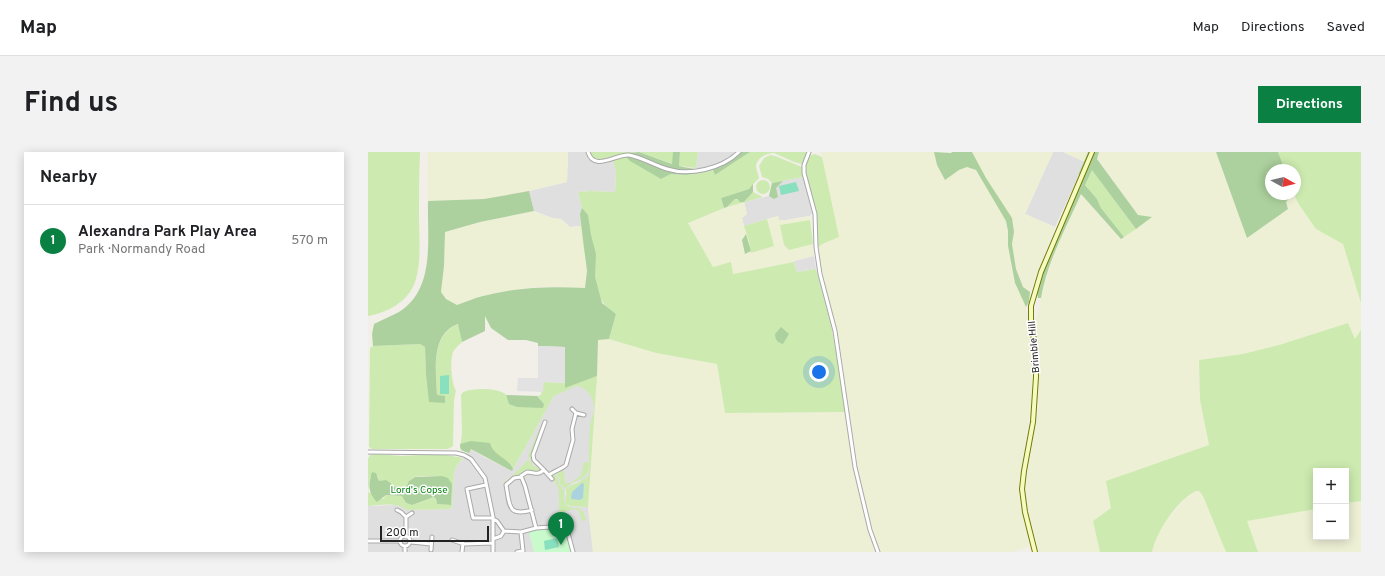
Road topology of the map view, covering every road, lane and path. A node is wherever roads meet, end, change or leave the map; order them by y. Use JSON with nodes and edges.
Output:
{"nodes":[{"id":1,"x":588,"y":152,"type":"edge"},
{"id":2,"x":739,"y":152,"type":"edge"},
{"id":3,"x":809,"y":152,"type":"edge"},
{"id":4,"x":1092,"y":152,"type":"edge"},
{"id":5,"x":572,"y":409,"type":"dead end"},
{"id":6,"x":576,"y":413,"type":"junction"},
{"id":7,"x":584,"y":415,"type":"dead end"},
{"id":8,"x":545,"y":422,"type":"dead end"},
{"id":9,"x":368,"y":452,"type":"edge"},
{"id":10,"x":544,"y":470,"type":"junction"},
{"id":11,"x":549,"y":475,"type":"junction"},
{"id":12,"x":521,"y":477,"type":"junction"},
{"id":13,"x":552,"y":479,"type":"dead end"},
{"id":14,"x":486,"y":485,"type":"junction"},
{"id":15,"x":397,"y":510,"type":"dead end"},
{"id":16,"x":532,"y":510,"type":"junction"},
{"id":17,"x":412,"y":513,"type":"dead end"},
{"id":18,"x":406,"y":517,"type":"junction"},
{"id":19,"x":493,"y":518,"type":"junction"},
{"id":20,"x":536,"y":528,"type":"junction"},
{"id":21,"x":504,"y":531,"type":"junction"},
{"id":22,"x":521,"y":532,"type":"junction"},
{"id":23,"x":406,"y":537,"type":"junction"},
{"id":24,"x":432,"y":537,"type":"dead end"},
{"id":25,"x":493,"y":539,"type":"junction"},
{"id":26,"x":452,"y":540,"type":"dead end"},
{"id":27,"x":368,"y":541,"type":"edge"},
{"id":28,"x":400,"y":541,"type":"junction"},
{"id":29,"x":411,"y":542,"type":"junction"},
{"id":30,"x":463,"y":543,"type":"junction"},
{"id":31,"x":493,"y":543,"type":"junction"},
{"id":32,"x":431,"y":544,"type":"junction"},
{"id":33,"x":405,"y":546,"type":"junction"},
{"id":34,"x":431,"y":550,"type":"dead end"},
{"id":35,"x":405,"y":552,"type":"edge"},
{"id":36,"x":462,"y":552,"type":"edge"},
{"id":37,"x":494,"y":552,"type":"edge"},
{"id":38,"x":517,"y":552,"type":"edge"},
{"id":39,"x":573,"y":552,"type":"edge"},
{"id":40,"x":878,"y":552,"type":"edge"},
{"id":41,"x":1035,"y":552,"type":"edge"}],
"edges":[{"from":1,"to":2,"type":"street"},
{"from":3,"to":40,"type":"street"},
{"from":4,"to":41,"type":"main road","name":"Brimble Hill"},
{"from":5,"to":6,"type":"street"},
{"from":6,"to":7,"type":"street"},
{"from":6,"to":11,"type":"street"},
{"from":8,"to":10,"type":"street"},
{"from":9,"to":14,"type":"street"},
{"from":10,"to":11,"type":"street"},
{"from":10,"to":12,"type":"street"},
{"from":11,"to":13,"type":"street"},
{"from":12,"to":16,"type":"street"},
{"from":12,"to":16,"type":"street"},
{"from":14,"to":19,"type":"street"},
{"from":14,"to":19,"type":"street"},
{"from":15,"to":18,"type":"street"},
{"from":16,"to":20,"type":"street"},
{"from":17,"to":18,"type":"street"},
{"from":18,"to":23,"type":"street"},
{"from":19,"to":21,"type":"street"},
{"from":19,"to":25,"type":"street"},
{"from":20,"to":22,"type":"street"},
{"from":20,"to":39,"type":"street"},
{"from":21,"to":22,"type":"street"},
{"from":21,"to":25,"type":"street"},
{"from":22,"to":38,"type":"street"},
{"from":23,"to":28,"type":"street"},
{"from":23,"to":29,"type":"street"},
{"from":24,"to":32,"type":"street"},
{"from":25,"to":31,"type":"street"},
{"from":26,"to":30,"type":"street"},
{"from":27,"to":28,"type":"street"},
{"from":28,"to":33,"type":"street"},
{"from":29,"to":32,"type":"street"},
{"from":29,"to":33,"type":"street"},
{"from":30,"to":31,"type":"street"},
{"from":30,"to":36,"type":"street"},
{"from":31,"to":37,"type":"street"},
{"from":32,"to":34,"type":"street"},
{"from":33,"to":35,"type":"street"}]}
